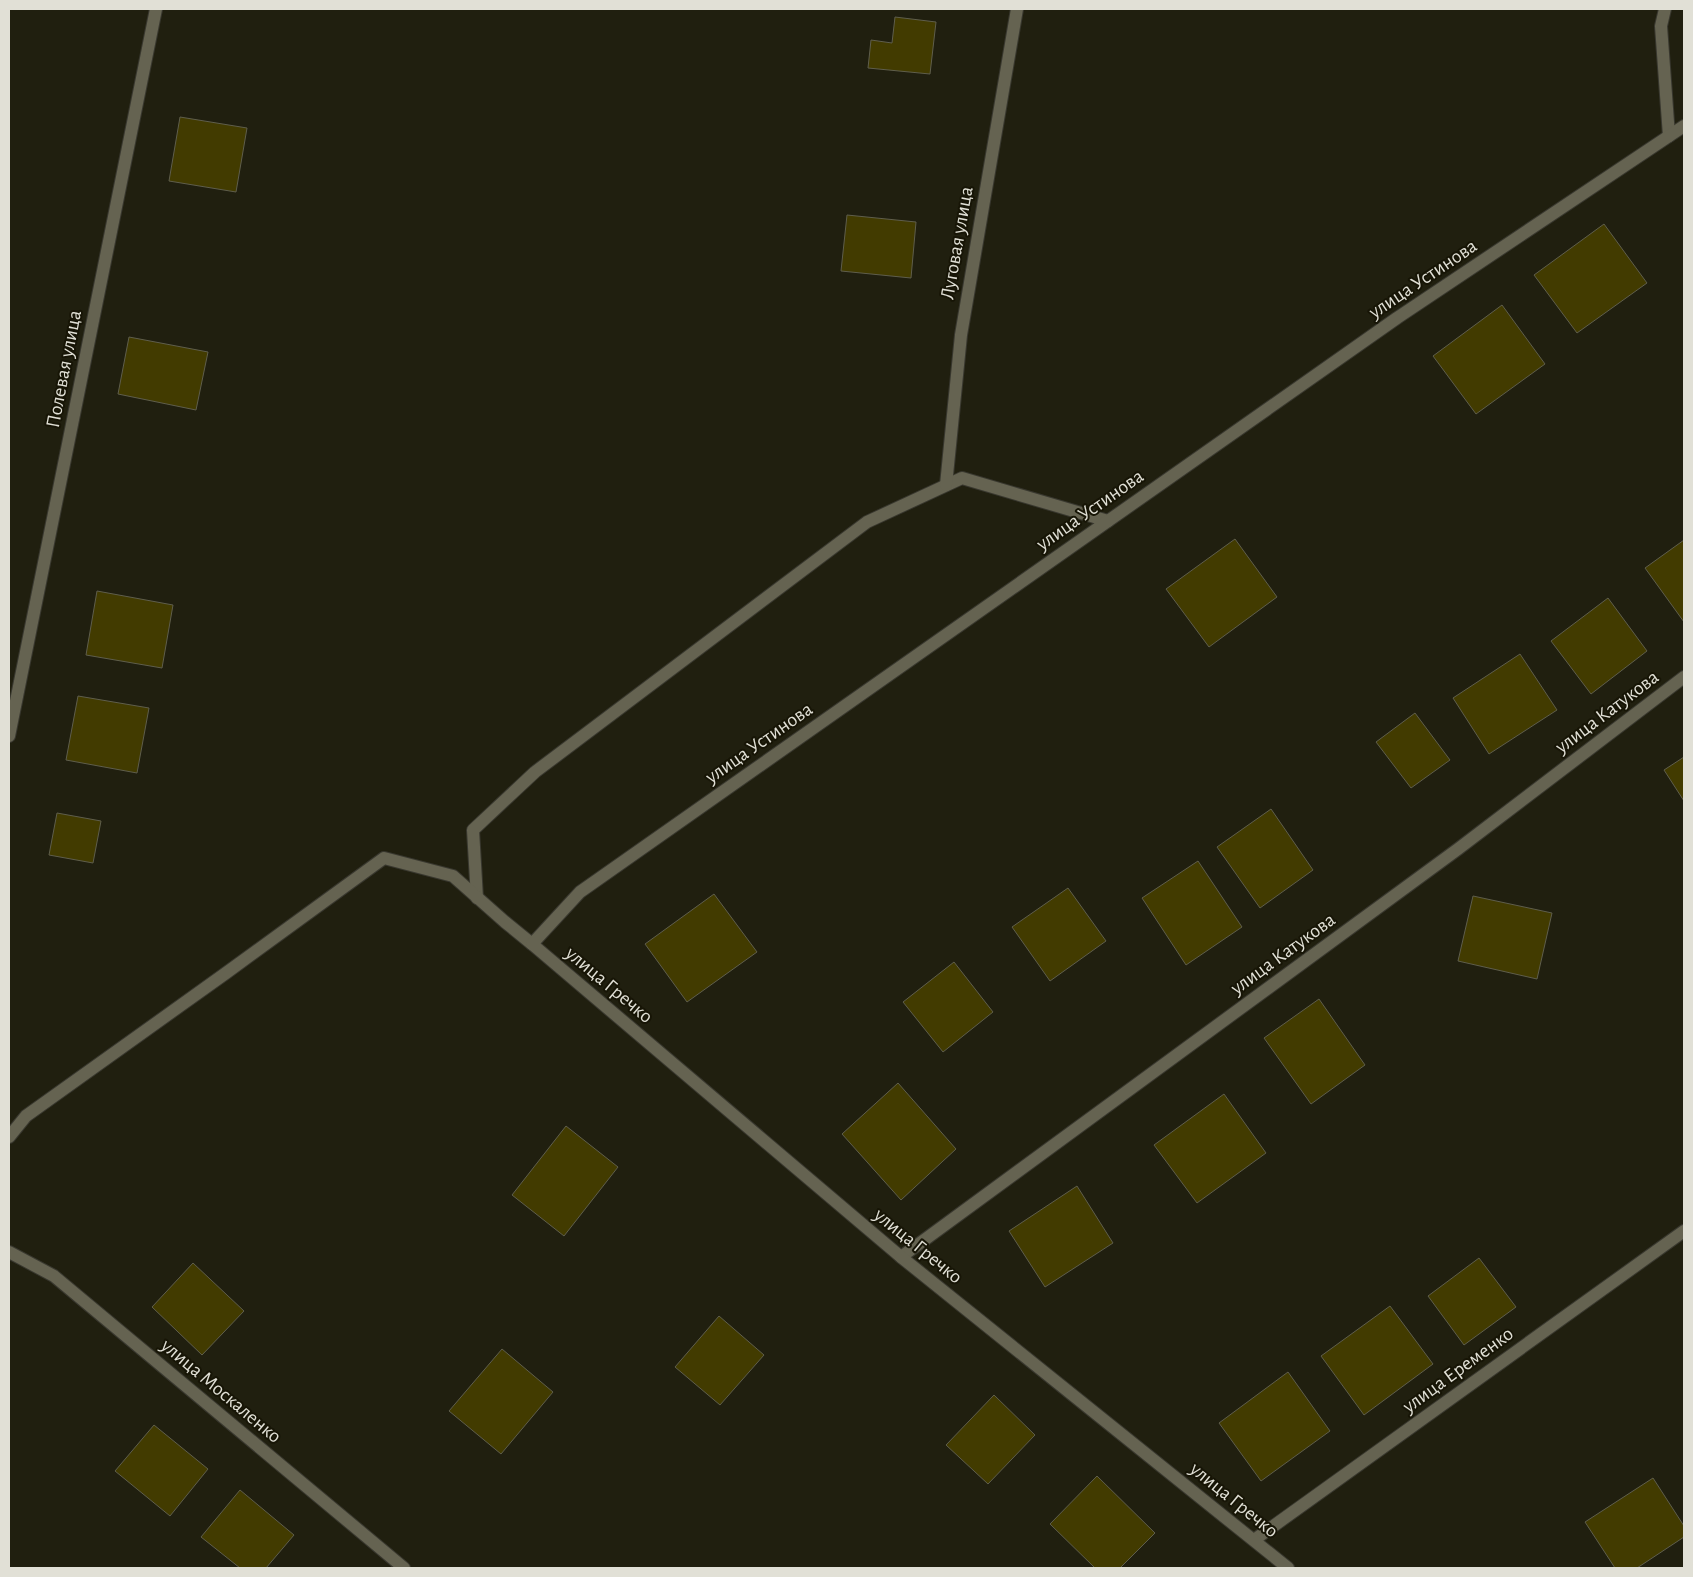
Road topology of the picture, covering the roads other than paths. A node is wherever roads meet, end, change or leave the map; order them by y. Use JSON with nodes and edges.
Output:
{"nodes":[{"id":1,"x":156,"y":9,"type":"edge"},
{"id":2,"x":1017,"y":9,"type":"edge"},
{"id":3,"x":1665,"y":9,"type":"edge"},
{"id":4,"x":1684,"y":126,"type":"edge"},
{"id":5,"x":1669,"y":136,"type":"junction"},
{"id":6,"x":946,"y":486,"type":"junction"},
{"id":7,"x":1108,"y":521,"type":"junction"},
{"id":8,"x":1684,"y":677,"type":"edge"},
{"id":9,"x":9,"y":736,"type":"edge"},
{"id":10,"x":477,"y":898,"type":"junction"},
{"id":11,"x":532,"y":944,"type":"junction"},
{"id":12,"x":9,"y":1137,"type":"edge"},
{"id":13,"x":1684,"y":1231,"type":"edge"},
{"id":14,"x":9,"y":1252,"type":"edge"},
{"id":15,"x":901,"y":1257,"type":"junction"},
{"id":16,"x":1254,"y":1540,"type":"junction"},
{"id":17,"x":404,"y":1568,"type":"edge"},
{"id":18,"x":1288,"y":1568,"type":"edge"}],
"edges":[{"from":1,"to":9,"type":"street","name":"Полевая улица"},
{"from":2,"to":6,"type":"street","name":"Луговая улица"},
{"from":3,"to":5,"type":"street"},
{"from":4,"to":5,"type":"street","name":"улица Устинова"},
{"from":5,"to":7,"type":"street","name":"улица Устинова"},
{"from":6,"to":7,"type":"street"},
{"from":6,"to":10,"type":"street"},
{"from":7,"to":11,"type":"street","name":"улица Устинова"},
{"from":8,"to":15,"type":"street","name":"улица Катукова"},
{"from":10,"to":11,"type":"street","name":"улица Гречко"},
{"from":10,"to":12,"type":"street","name":"улица Гречко"},
{"from":11,"to":15,"type":"street","name":"улица Гречко"},
{"from":13,"to":16,"type":"street","name":"улица Еременко"},
{"from":14,"to":17,"type":"street","name":"улица Москаленко"},
{"from":15,"to":16,"type":"street","name":"улица Гречко"},
{"from":16,"to":18,"type":"street","name":"улица Гречко"}]}
